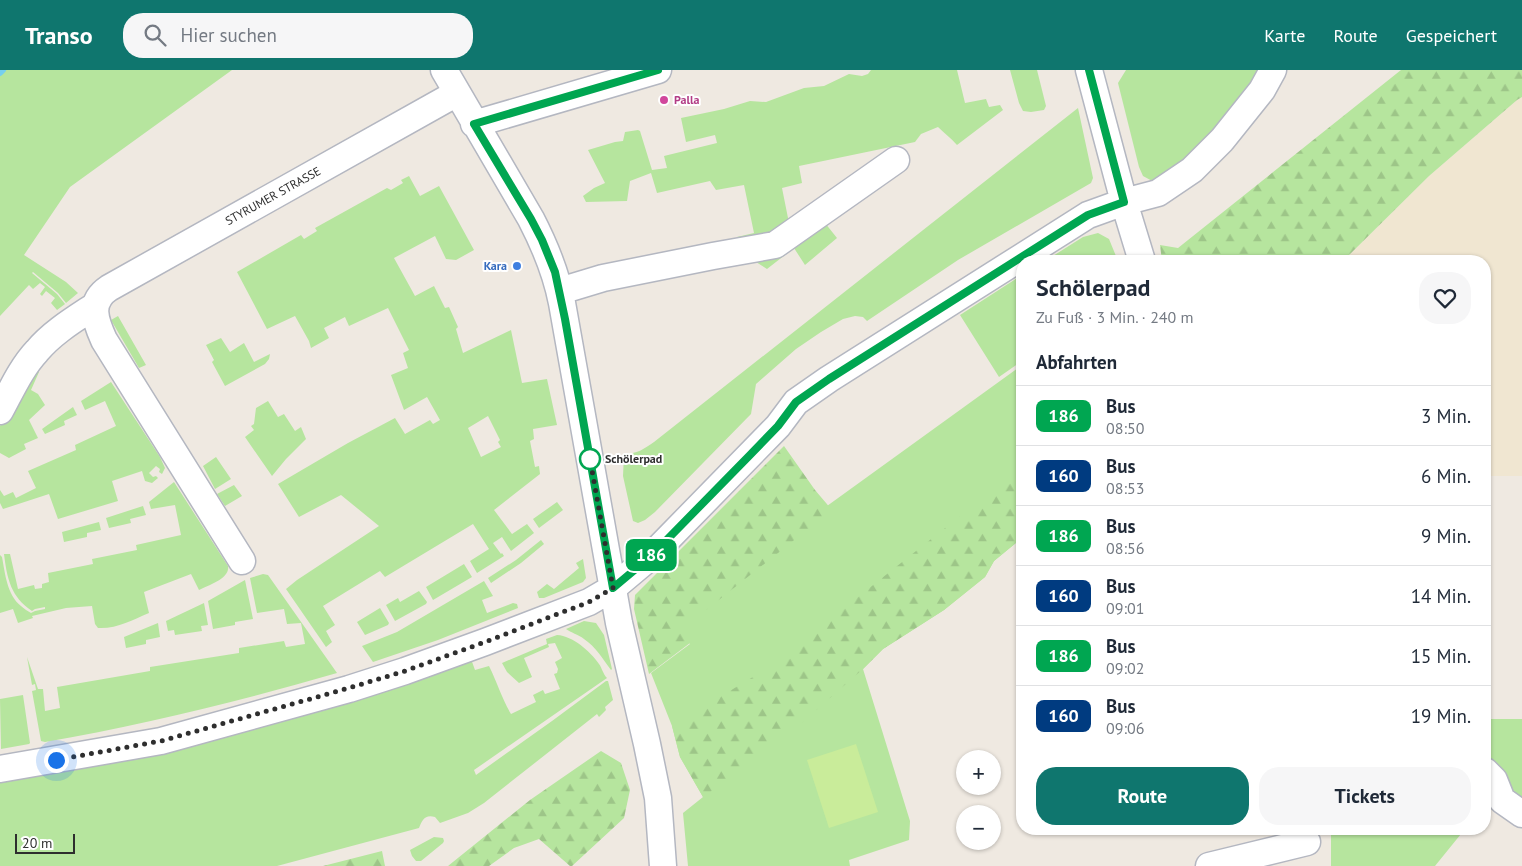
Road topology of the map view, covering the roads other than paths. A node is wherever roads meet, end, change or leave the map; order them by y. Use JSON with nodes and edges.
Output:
{"nodes":[{"id":1,"x":444,"y":70,"type":"edge"},
{"id":2,"x":658,"y":70,"type":"edge"},
{"id":3,"x":1088,"y":70,"type":"edge"},
{"id":4,"x":1274,"y":70,"type":"edge"},
{"id":5,"x":628,"y":74,"type":"edge"},
{"id":6,"x":457,"y":93,"type":"junction"},
{"id":7,"x":474,"y":124,"type":"junction"},
{"id":8,"x":896,"y":160,"type":"dead end"},
{"id":9,"x":1124,"y":202,"type":"junction"},
{"id":10,"x":1025,"y":255,"type":"edge"},
{"id":11,"x":1140,"y":255,"type":"edge"},
{"id":12,"x":1016,"y":261,"type":"edge"},
{"id":13,"x":560,"y":291,"type":"junction"},
{"id":14,"x":96,"y":305,"type":"junction"},
{"id":15,"x":0,"y":411,"type":"edge"},
{"id":16,"x":242,"y":561,"type":"dead end"},
{"id":17,"x":613,"y":588,"type":"junction"},
{"id":18,"x":0,"y":769,"type":"edge"},
{"id":19,"x":1491,"y":777,"type":"edge"},
{"id":20,"x":1522,"y":814,"type":"edge"},
{"id":21,"x":1306,"y":846,"type":"edge"},
{"id":22,"x":663,"y":866,"type":"edge"},
{"id":23,"x":1209,"y":866,"type":"edge"}],
"edges":[{"from":1,"to":6,"type":"street"},
{"from":2,"to":5,"type":"street"},
{"from":3,"to":9,"type":"street"},
{"from":4,"to":9,"type":"street"},
{"from":5,"to":7,"type":"street"},
{"from":6,"to":7,"type":"street"},
{"from":6,"to":14,"type":"street","name":"STYRUMER STRASSE"},
{"from":7,"to":13,"type":"street"},
{"from":8,"to":13,"type":"street"},
{"from":9,"to":10,"type":"street"},
{"from":9,"to":11,"type":"street"},
{"from":12,"to":17,"type":"street"},
{"from":13,"to":17,"type":"street"},
{"from":14,"to":15,"type":"street","name":"STYRUMER STRASSE"},
{"from":14,"to":16,"type":"street"},
{"from":17,"to":18,"type":"street"},
{"from":17,"to":22,"type":"street"},
{"from":19,"to":20,"type":"street"},
{"from":21,"to":23,"type":"street"}]}
